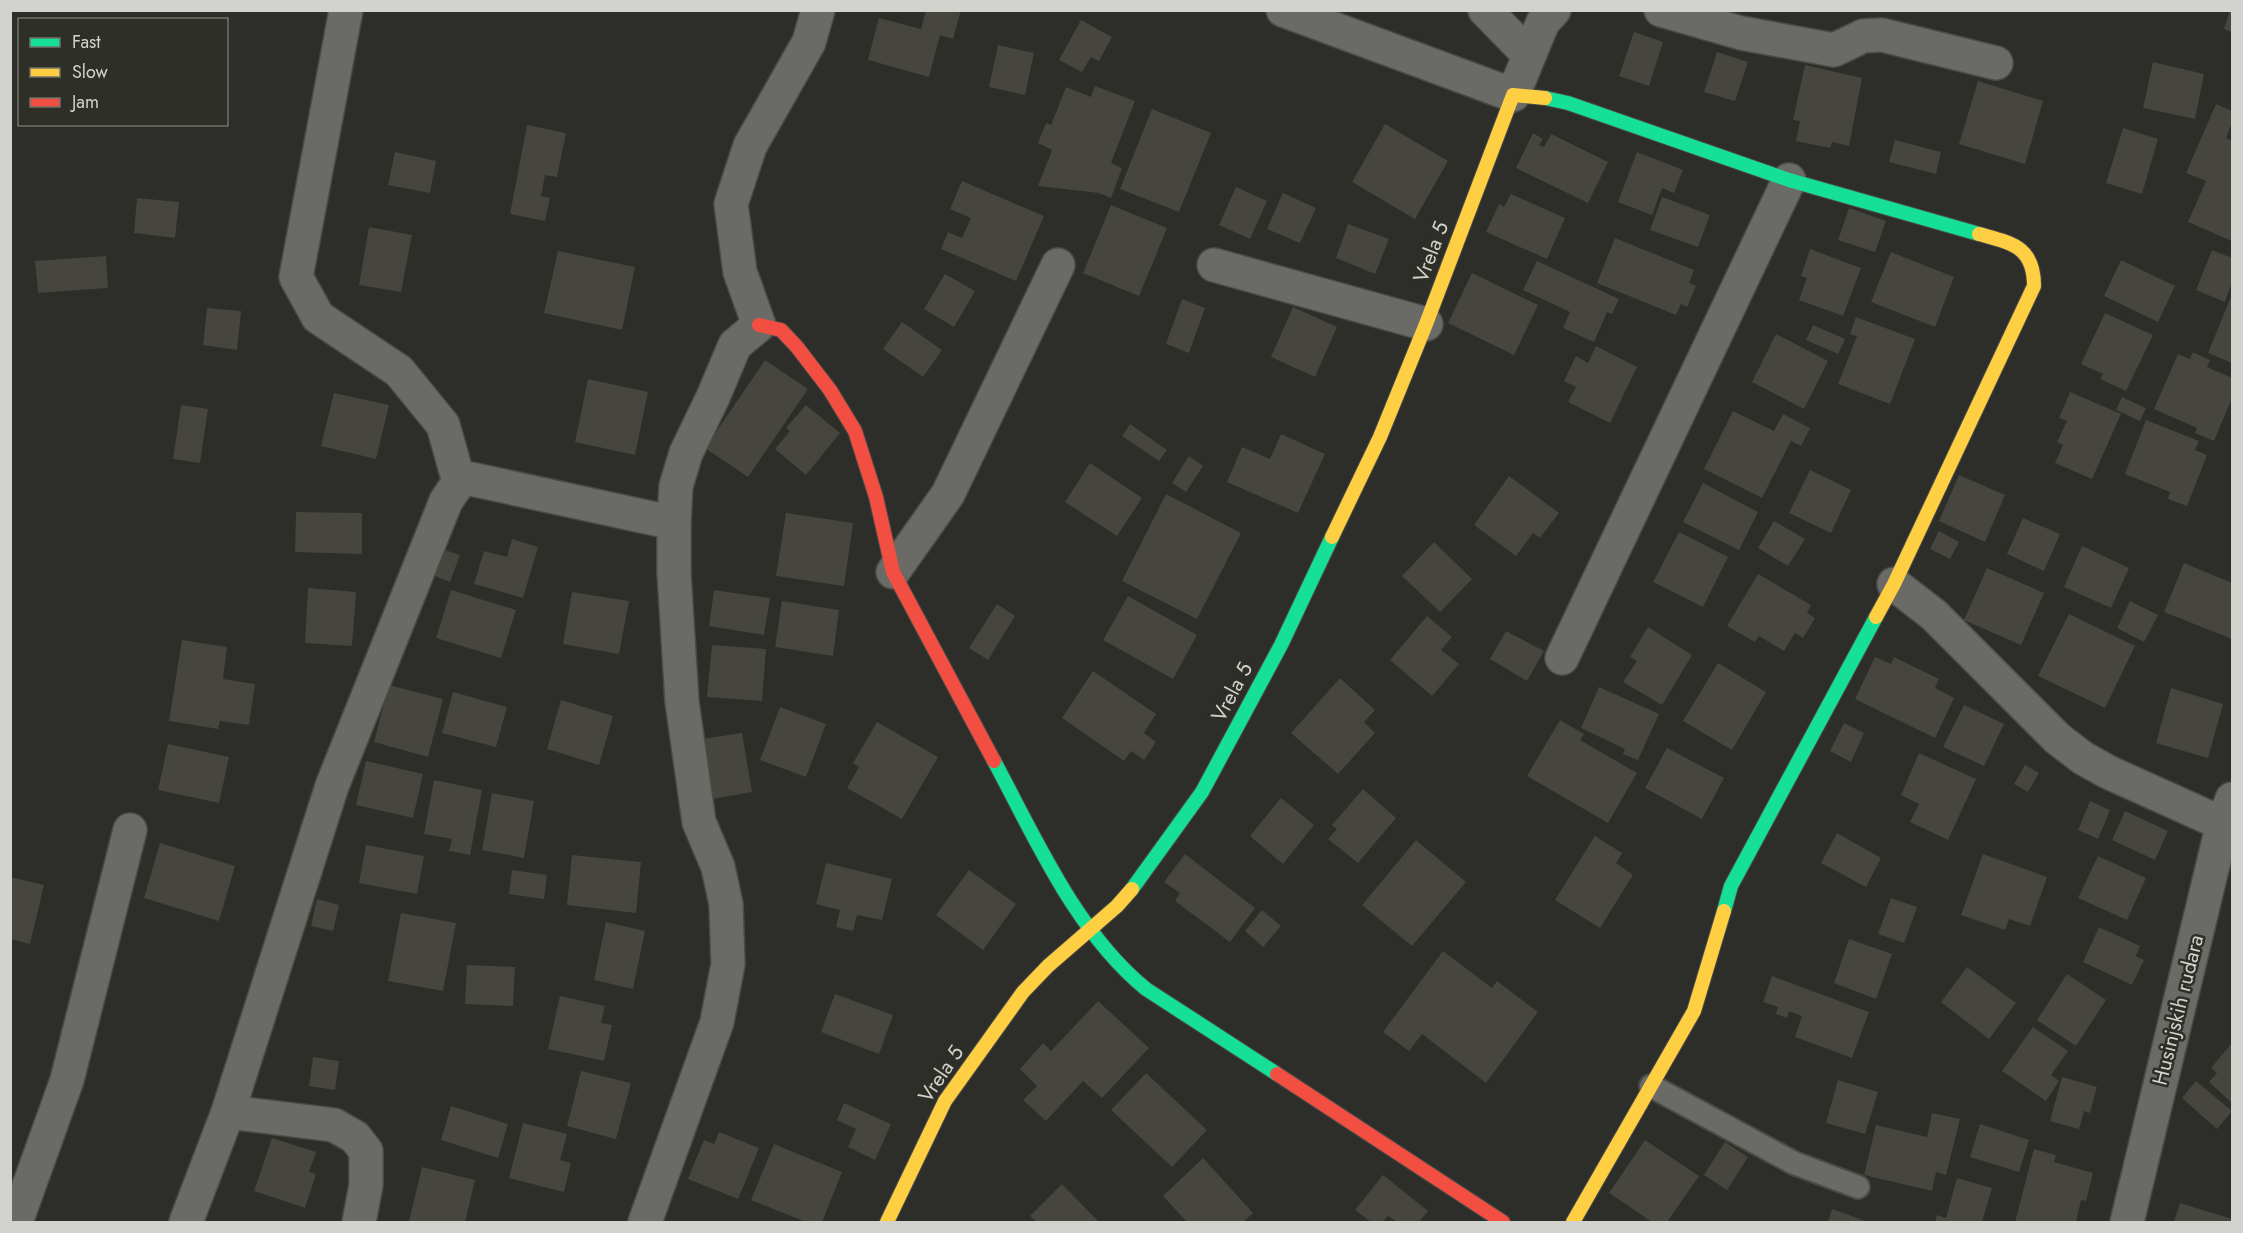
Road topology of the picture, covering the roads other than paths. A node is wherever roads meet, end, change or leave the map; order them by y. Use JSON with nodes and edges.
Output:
{"nodes":[{"id":1,"x":346,"y":10,"type":"edge"},
{"id":2,"x":818,"y":10,"type":"edge"},
{"id":3,"x":1283,"y":10,"type":"edge"},
{"id":4,"x":1485,"y":10,"type":"edge"},
{"id":5,"x":1554,"y":10,"type":"edge"},
{"id":6,"x":1661,"y":10,"type":"edge"},
{"id":7,"x":1530,"y":55,"type":"junction"},
{"id":8,"x":1996,"y":63,"type":"dead end"},
{"id":9,"x":1509,"y":105,"type":"junction"},
{"id":10,"x":1789,"y":180,"type":"junction"},
{"id":11,"x":1058,"y":265,"type":"dead end"},
{"id":12,"x":1214,"y":265,"type":"dead end"},
{"id":13,"x":1426,"y":324,"type":"junction"},
{"id":14,"x":759,"y":325,"type":"junction"},
{"id":15,"x":459,"y":482,"type":"junction"},
{"id":16,"x":674,"y":523,"type":"junction"},
{"id":17,"x":893,"y":572,"type":"junction"},
{"id":18,"x":1894,"y":584,"type":"junction"},
{"id":19,"x":1562,"y":658,"type":"dead end"},
{"id":20,"x":2229,"y":816,"type":"edge"},
{"id":21,"x":130,"y":830,"type":"dead end"},
{"id":22,"x":1090,"y":929,"type":"junction"},
{"id":23,"x":1651,"y":1086,"type":"junction"},
{"id":24,"x":228,"y":1112,"type":"junction"},
{"id":25,"x":1858,"y":1187,"type":"dead end"},
{"id":26,"x":16,"y":1222,"type":"edge"},
{"id":27,"x":186,"y":1222,"type":"edge"},
{"id":28,"x":360,"y":1222,"type":"edge"},
{"id":29,"x":645,"y":1222,"type":"edge"},
{"id":30,"x":887,"y":1222,"type":"edge"},
{"id":31,"x":1503,"y":1222,"type":"edge"},
{"id":32,"x":1573,"y":1222,"type":"edge"},
{"id":33,"x":2127,"y":1222,"type":"edge"}],
"edges":[{"from":1,"to":15,"type":"street"},
{"from":2,"to":14,"type":"street"},
{"from":3,"to":9,"type":"street"},
{"from":4,"to":7,"type":"street"},
{"from":5,"to":7,"type":"street"},
{"from":6,"to":8,"type":"street"},
{"from":7,"to":9,"type":"street"},
{"from":9,"to":10,"type":"street"},
{"from":9,"to":13,"type":"street","name":"Vrela 5"},
{"from":10,"to":18,"type":"street"},
{"from":10,"to":19,"type":"street"},
{"from":11,"to":17,"type":"street"},
{"from":12,"to":13,"type":"street"},
{"from":13,"to":22,"type":"street","name":"Vrela 5"},
{"from":14,"to":16,"type":"street"},
{"from":14,"to":17,"type":"street"},
{"from":15,"to":16,"type":"street"},
{"from":15,"to":24,"type":"street"},
{"from":16,"to":29,"type":"street"},
{"from":17,"to":22,"type":"street"},
{"from":18,"to":20,"type":"street"},
{"from":18,"to":23,"type":"street"},
{"from":20,"to":33,"type":"street","name":"Husinjskih rudara"},
{"from":21,"to":26,"type":"street"},
{"from":22,"to":30,"type":"street","name":"Vrela 5"},
{"from":22,"to":31,"type":"street"},
{"from":23,"to":25,"type":"lane"},
{"from":23,"to":32,"type":"street"},
{"from":24,"to":27,"type":"street"},
{"from":24,"to":28,"type":"street"}]}
